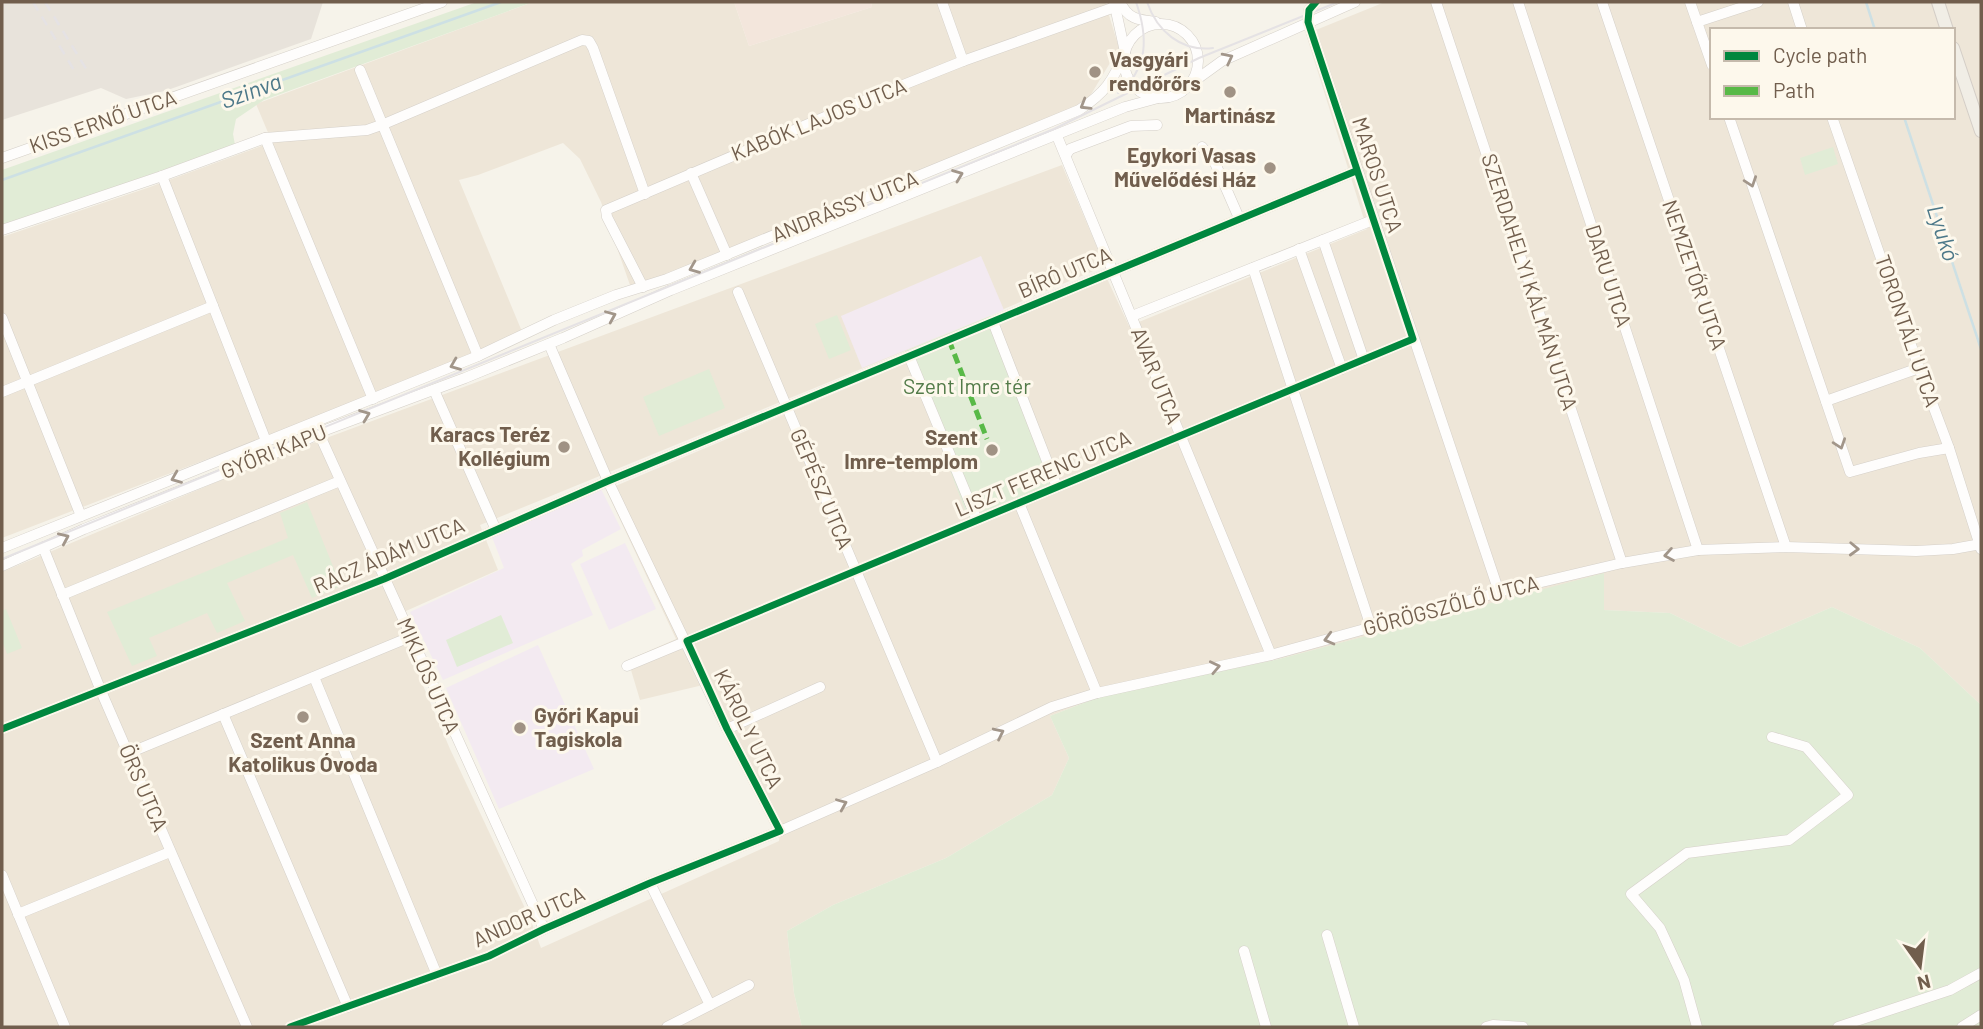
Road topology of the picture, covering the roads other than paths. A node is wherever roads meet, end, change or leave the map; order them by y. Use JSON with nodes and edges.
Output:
{"nodes":[{"id":1,"x":442,"y":2,"type":"edge"},
{"id":2,"x":942,"y":2,"type":"edge"},
{"id":3,"x":1316,"y":2,"type":"edge"},
{"id":4,"x":1355,"y":2,"type":"edge"},
{"id":5,"x":1436,"y":2,"type":"edge"},
{"id":6,"x":1518,"y":2,"type":"edge"},
{"id":7,"x":1602,"y":2,"type":"edge"},
{"id":8,"x":1690,"y":2,"type":"edge"},
{"id":9,"x":1758,"y":2,"type":"edge"},
{"id":10,"x":1793,"y":2,"type":"edge"},
{"id":11,"x":1938,"y":2,"type":"edge"},
{"id":12,"x":1116,"y":3,"type":"edge"},
{"id":13,"x":1697,"y":22,"type":"junction"},
{"id":14,"x":1163,"y":23,"type":"junction"},
{"id":15,"x":1308,"y":23,"type":"junction"},
{"id":16,"x":1801,"y":28,"type":"edge"},
{"id":17,"x":1946,"y":28,"type":"edge"},
{"id":18,"x":1125,"y":52,"type":"junction"},
{"id":19,"x":1955,"y":54,"type":"edge"},
{"id":20,"x":1710,"y":59,"type":"edge"},
{"id":21,"x":963,"y":61,"type":"junction"},
{"id":22,"x":360,"y":70,"type":"dead end"},
{"id":23,"x":1192,"y":82,"type":"junction"},
{"id":24,"x":1158,"y":98,"type":"junction"},
{"id":25,"x":1730,"y":119,"type":"edge"},
{"id":26,"x":1833,"y":119,"type":"edge"},
{"id":27,"x":384,"y":124,"type":"junction"},
{"id":28,"x":1157,"y":125,"type":"dead end"},
{"id":29,"x":1981,"y":131,"type":"edge"},
{"id":30,"x":265,"y":138,"type":"junction"},
{"id":31,"x":1059,"y":138,"type":"junction"},
{"id":32,"x":1202,"y":147,"type":"dead end"},
{"id":33,"x":1066,"y":155,"type":"junction"},
{"id":34,"x":2,"y":158,"type":"edge"},
{"id":35,"x":1356,"y":171,"type":"junction"},
{"id":36,"x":691,"y":173,"type":"junction"},
{"id":37,"x":162,"y":176,"type":"junction"},
{"id":38,"x":645,"y":194,"type":"junction"},
{"id":39,"x":1239,"y":218,"type":"junction"},
{"id":40,"x":1373,"y":220,"type":"junction"},
{"id":41,"x":2,"y":230,"type":"edge"},
{"id":42,"x":1322,"y":240,"type":"junction"},
{"id":43,"x":1299,"y":249,"type":"junction"},
{"id":44,"x":727,"y":255,"type":"junction"},
{"id":45,"x":1253,"y":268,"type":"junction"},
{"id":46,"x":1114,"y":272,"type":"junction"},
{"id":47,"x":643,"y":288,"type":"junction"},
{"id":48,"x":738,"y":292,"type":"dead end"},
{"id":49,"x":213,"y":306,"type":"junction"},
{"id":50,"x":1132,"y":316,"type":"junction"},
{"id":51,"x":2,"y":318,"type":"edge"},
{"id":52,"x":992,"y":322,"type":"junction"},
{"id":53,"x":539,"y":327,"type":"joint"},
{"id":54,"x":1413,"y":339,"type":"junction"},
{"id":55,"x":549,"y":344,"type":"junction"},
{"id":56,"x":478,"y":356,"type":"junction"},
{"id":57,"x":909,"y":356,"type":"junction"},
{"id":58,"x":1364,"y":360,"type":"junction"},
{"id":59,"x":1919,"y":368,"type":"junction"},
{"id":60,"x":1342,"y":369,"type":"junction"},
{"id":61,"x":27,"y":382,"type":"junction"},
{"id":62,"x":1293,"y":389,"type":"junction"},
{"id":63,"x":434,"y":390,"type":"junction"},
{"id":64,"x":2,"y":392,"type":"edge"},
{"id":65,"x":373,"y":399,"type":"junction"},
{"id":66,"x":1826,"y":401,"type":"junction"},
{"id":67,"x":787,"y":407,"type":"junction"},
{"id":68,"x":314,"y":423,"type":"junction"},
{"id":69,"x":318,"y":433,"type":"junction"},
{"id":70,"x":1181,"y":436,"type":"junction"},
{"id":71,"x":266,"y":441,"type":"junction"},
{"id":72,"x":1949,"y":448,"type":"junction"},
{"id":73,"x":340,"y":481,"type":"junction"},
{"id":74,"x":608,"y":481,"type":"junction"},
{"id":75,"x":1057,"y":487,"type":"junction"},
{"id":76,"x":1019,"y":503,"type":"junction"},
{"id":77,"x":81,"y":516,"type":"junction"},
{"id":78,"x":977,"y":520,"type":"junction"},
{"id":79,"x":496,"y":530,"type":"junction"},
{"id":80,"x":1980,"y":546,"type":"edge"},
{"id":81,"x":43,"y":547,"type":"junction"},
{"id":82,"x":1786,"y":547,"type":"junction"},
{"id":83,"x":2,"y":548,"type":"edge"},
{"id":84,"x":1698,"y":550,"type":"junction"},
{"id":85,"x":1622,"y":563,"type":"junction"},
{"id":86,"x":2,"y":566,"type":"edge"},
{"id":87,"x":855,"y":571,"type":"junction"},
{"id":88,"x":384,"y":579,"type":"junction"},
{"id":89,"x":1499,"y":592,"type":"junction"},
{"id":90,"x":62,"y":595,"type":"junction"},
{"id":91,"x":1371,"y":628,"type":"junction"},
{"id":92,"x":410,"y":638,"type":"junction"},
{"id":93,"x":687,"y":641,"type":"junction"},
{"id":94,"x":1272,"y":655,"type":"junction"},
{"id":95,"x":627,"y":666,"type":"dead end"},
{"id":96,"x":314,"y":677,"type":"junction"},
{"id":97,"x":820,"y":687,"type":"dead end"},
{"id":98,"x":101,"y":691,"type":"junction"},
{"id":99,"x":1097,"y":692,"type":"junction"},
{"id":100,"x":223,"y":714,"type":"junction"},
{"id":101,"x":2,"y":729,"type":"edge"},
{"id":102,"x":727,"y":729,"type":"junction"},
{"id":103,"x":1772,"y":737,"type":"dead end"},
{"id":104,"x":129,"y":753,"type":"junction"},
{"id":105,"x":937,"y":762,"type":"junction"},
{"id":106,"x":780,"y":831,"type":"junction"},
{"id":107,"x":170,"y":852,"type":"junction"},
{"id":108,"x":3,"y":882,"type":"edge"},
{"id":109,"x":650,"y":883,"type":"junction"},
{"id":110,"x":18,"y":914,"type":"junction"},
{"id":111,"x":544,"y":929,"type":"junction"},
{"id":112,"x":1327,"y":934,"type":"dead end"},
{"id":113,"x":1244,"y":951,"type":"dead end"},
{"id":114,"x":1981,"y":973,"type":"edge"},
{"id":115,"x":437,"y":975,"type":"junction"},
{"id":116,"x":749,"y":985,"type":"dead end"},
{"id":117,"x":710,"y":1005,"type":"junction"},
{"id":118,"x":348,"y":1007,"type":"junction"},
{"id":119,"x":1981,"y":1015,"type":"edge"},
{"id":120,"x":65,"y":1027,"type":"edge"},
{"id":121,"x":247,"y":1027,"type":"edge"},
{"id":122,"x":290,"y":1027,"type":"edge"},
{"id":123,"x":667,"y":1027,"type":"edge"},
{"id":124,"x":1266,"y":1027,"type":"edge"},
{"id":125,"x":1354,"y":1027,"type":"edge"},
{"id":126,"x":1491,"y":1027,"type":"edge"},
{"id":127,"x":1523,"y":1027,"type":"edge"},
{"id":128,"x":1697,"y":1027,"type":"edge"},
{"id":129,"x":1838,"y":1027,"type":"edge"},
{"id":130,"x":1962,"y":1027,"type":"edge"}],
"edges":[{"from":1,"to":34,"type":"street","name":"KISS ERNŐ UTCA"},
{"from":2,"to":21,"type":"street"},
{"from":3,"to":15,"type":"street"},
{"from":4,"to":15,"type":"street"},
{"from":5,"to":85,"type":"street","name":"SZERDAHELYI KÁLMÁN UTCA"},
{"from":6,"to":84,"type":"street","name":"DARU UTCA"},
{"from":7,"to":82,"type":"street","name":"NEMZETŐR UTCA"},
{"from":8,"to":13,"type":"street"},
{"from":9,"to":13,"type":"street"},
{"from":10,"to":16,"type":"street"},
{"from":11,"to":17,"type":"main road"},
{"from":12,"to":14,"type":"street"},
{"from":12,"to":18,"type":"street"},
{"from":12,"to":21,"type":"street","name":"KABÓK LAJOS UTCA"},
{"from":13,"to":20,"type":"street"},
{"from":14,"to":18,"type":"street"},
{"from":14,"to":23,"type":"street"},
{"from":23,"to":15,"type":"street","one_way":true},
{"from":15,"to":35,"type":"street","name":"MAROS UTCA"},
{"from":18,"to":24,"type":"street"},
{"from":18,"to":44,"type":"street","name":"ANDRÁSSY UTCA","one_way":true},
{"from":19,"to":29,"type":"main road"},
{"from":21,"to":36,"type":"street","name":"KABÓK LAJOS UTCA"},
{"from":22,"to":27,"type":"street"},
{"from":23,"to":24,"type":"street"},
{"from":24,"to":31,"type":"street","name":"ANDRÁSSY UTCA"},
{"from":25,"to":66,"type":"street","one_way":true},
{"from":26,"to":59,"type":"street","name":"TORONTÁLI UTCA"},
{"from":27,"to":30,"type":"street"},
{"from":27,"to":38,"type":"street"},
{"from":27,"to":56,"type":"street"},
{"from":28,"to":33,"type":"street"},
{"from":30,"to":37,"type":"street"},
{"from":30,"to":65,"type":"street"},
{"from":31,"to":33,"type":"street","name":"AVAR UTCA"},
{"from":55,"to":31,"type":"street","name":"ANDRÁSSY UTCA","one_way":true},
{"from":32,"to":39,"type":"street"},
{"from":33,"to":46,"type":"street","name":"AVAR UTCA"},
{"from":35,"to":39,"type":"street","name":"BÍRÓ UTCA"},
{"from":35,"to":40,"type":"street","name":"MAROS UTCA"},
{"from":36,"to":38,"type":"street","name":"KABÓK LAJOS UTCA"},
{"from":36,"to":44,"type":"street"},
{"from":37,"to":41,"type":"street"},
{"from":37,"to":49,"type":"street"},
{"from":38,"to":47,"type":"street","name":"KABÓK LAJOS UTCA"},
{"from":39,"to":46,"type":"street","name":"BÍRÓ UTCA"},
{"from":40,"to":42,"type":"street"},
{"from":40,"to":54,"type":"street","name":"MAROS UTCA"},
{"from":42,"to":43,"type":"street"},
{"from":42,"to":58,"type":"street"},
{"from":43,"to":45,"type":"street"},
{"from":43,"to":60,"type":"street"},
{"from":44,"to":47,"type":"street","name":"ANDRÁSSY UTCA","one_way":true},
{"from":45,"to":50,"type":"street"},
{"from":45,"to":62,"type":"street"},
{"from":46,"to":50,"type":"street","name":"AVAR UTCA"},
{"from":46,"to":52,"type":"street","name":"BÍRÓ UTCA"},
{"from":47,"to":53,"type":"street","name":"ANDRÁSSY UTCA"},
{"from":48,"to":67,"type":"street","name":"GÉPÉSZ UTCA"},
{"from":49,"to":61,"type":"street"},
{"from":49,"to":71,"type":"street"},
{"from":50,"to":70,"type":"street","name":"AVAR UTCA"},
{"from":51,"to":61,"type":"street"},
{"from":52,"to":57,"type":"street","name":"BÍRÓ UTCA"},
{"from":52,"to":75,"type":"street"},
{"from":53,"to":56,"type":"street","name":"GYŐRI KAPU"},
{"from":54,"to":58,"type":"street","name":"LISZT FERENC UTCA"},
{"from":54,"to":89,"type":"street","name":"MAROS UTCA"},
{"from":55,"to":63,"type":"street","name":"GYŐRI KAPU"},
{"from":55,"to":74,"type":"street","name":"KÁROLY UTCA"},
{"from":56,"to":65,"type":"street","name":"GYŐRI KAPU","one_way":true},
{"from":57,"to":67,"type":"street","name":"BÍRÓ UTCA"},
{"from":57,"to":78,"type":"street"},
{"from":58,"to":60,"type":"street","name":"LISZT FERENC UTCA"},
{"from":59,"to":66,"type":"street"},
{"from":59,"to":72,"type":"street","name":"TORONTÁLI UTCA"},
{"from":60,"to":62,"type":"street","name":"LISZT FERENC UTCA"},
{"from":61,"to":64,"type":"street"},
{"from":61,"to":77,"type":"street"},
{"from":62,"to":70,"type":"street","name":"LISZT FERENC UTCA"},
{"from":62,"to":91,"type":"street"},
{"from":69,"to":63,"type":"street","name":"GYŐRI KAPU","one_way":true},
{"from":63,"to":79,"type":"street"},
{"from":65,"to":68,"type":"street","name":"GYŐRI KAPU"},
{"from":66,"to":72,"type":"street","one_way":true},
{"from":67,"to":74,"type":"street","name":"RÁCZ ÁDÁM UTCA"},
{"from":67,"to":87,"type":"street","name":"GÉPÉSZ UTCA"},
{"from":68,"to":69,"type":"street","name":"MIKLÓS UTCA"},
{"from":68,"to":71,"type":"street","name":"GYŐRI KAPU"},
{"from":69,"to":73,"type":"street","name":"MIKLÓS UTCA"},
{"from":81,"to":69,"type":"street","name":"GYŐRI KAPU","one_way":true},
{"from":70,"to":75,"type":"street","name":"LISZT FERENC UTCA"},
{"from":70,"to":94,"type":"street","name":"AVAR UTCA"},
{"from":71,"to":77,"type":"street","name":"GYŐRI KAPU","one_way":true},
{"from":72,"to":80,"type":"street","name":"TORONTÁLI UTCA"},
{"from":73,"to":88,"type":"street","name":"MIKLÓS UTCA"},
{"from":73,"to":90,"type":"street"},
{"from":74,"to":79,"type":"street","name":"RÁCZ ÁDÁM UTCA"},
{"from":74,"to":93,"type":"street","name":"KÁROLY UTCA"},
{"from":75,"to":76,"type":"street","name":"LISZT FERENC UTCA"},
{"from":76,"to":78,"type":"street","name":"LISZT FERENC UTCA"},
{"from":76,"to":99,"type":"street"},
{"from":77,"to":83,"type":"street","name":"GYŐRI KAPU"},
{"from":78,"to":87,"type":"street","name":"LISZT FERENC UTCA"},
{"from":79,"to":88,"type":"street","name":"RÁCZ ÁDÁM UTCA"},
{"from":82,"to":80,"type":"street","name":"GÖRÖGSZŐLŐ UTCA","one_way":true},
{"from":81,"to":86,"type":"street","name":"GYŐRI KAPU"},
{"from":81,"to":90,"type":"street","name":"ÖRS UTCA"},
{"from":82,"to":84,"type":"street","name":"GÖRÖGSZŐLŐ UTCA"},
{"from":84,"to":85,"type":"street","name":"GÖRÖGSZŐLŐ UTCA","one_way":true},
{"from":85,"to":89,"type":"street","name":"GÖRÖGSZŐLŐ UTCA"},
{"from":87,"to":93,"type":"street","name":"LISZT FERENC UTCA"},
{"from":87,"to":105,"type":"street","name":"GÉPÉSZ UTCA"},
{"from":88,"to":92,"type":"street","name":"MIKLÓS UTCA"},
{"from":88,"to":98,"type":"street","name":"RÁCZ ÁDÁM UTCA"},
{"from":89,"to":91,"type":"street","name":"GÖRÖGSZŐLŐ UTCA"},
{"from":90,"to":98,"type":"street","name":"ÖRS UTCA"},
{"from":91,"to":94,"type":"street","name":"GÖRÖGSZŐLŐ UTCA","one_way":true},
{"from":92,"to":96,"type":"street"},
{"from":92,"to":111,"type":"street","name":"MIKLÓS UTCA"},
{"from":93,"to":95,"type":"street","name":"LISZT FERENC UTCA"},
{"from":93,"to":102,"type":"street","name":"KÁROLY UTCA"},
{"from":99,"to":94,"type":"street","name":"GÖRÖGSZŐLŐ UTCA","one_way":true},
{"from":96,"to":100,"type":"street"},
{"from":96,"to":115,"type":"street"},
{"from":97,"to":102,"type":"street"},
{"from":98,"to":101,"type":"street","name":"RÁCZ ÁDÁM UTCA"},
{"from":98,"to":104,"type":"street","name":"ÖRS UTCA"},
{"from":105,"to":99,"type":"street","name":"GÖRÖGSZŐLŐ UTCA","one_way":true},
{"from":100,"to":104,"type":"street"},
{"from":100,"to":118,"type":"street"},
{"from":102,"to":106,"type":"street","name":"KÁROLY UTCA"},
{"from":103,"to":128,"type":"street"},
{"from":104,"to":107,"type":"street","name":"ÖRS UTCA"},
{"from":106,"to":105,"type":"street","name":"ANDOR UTCA","one_way":true},
{"from":106,"to":109,"type":"street","name":"ANDOR UTCA"},
{"from":107,"to":110,"type":"street"},
{"from":107,"to":121,"type":"street","name":"ÖRS UTCA"},
{"from":108,"to":110,"type":"street"},
{"from":109,"to":111,"type":"street","name":"ANDOR UTCA"},
{"from":109,"to":117,"type":"street"},
{"from":110,"to":120,"type":"street"},
{"from":111,"to":115,"type":"street","name":"ANDOR UTCA"},
{"from":112,"to":125,"type":"street"},
{"from":113,"to":124,"type":"street"},
{"from":114,"to":129,"type":"street"},
{"from":115,"to":118,"type":"street","name":"ANDOR UTCA"},
{"from":116,"to":117,"type":"street"},
{"from":117,"to":123,"type":"street"},
{"from":118,"to":122,"type":"street","name":"ANDOR UTCA"},
{"from":119,"to":130,"type":"street"},
{"from":126,"to":127,"type":"street"}]}
